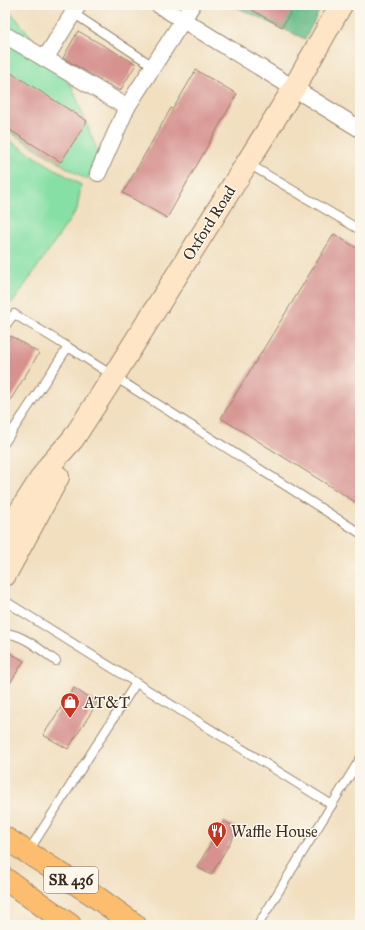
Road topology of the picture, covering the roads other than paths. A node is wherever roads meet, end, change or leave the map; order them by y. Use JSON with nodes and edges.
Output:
{"nodes":[{"id":1,"x":159,"y":5,"type":"edge"},
{"id":2,"x":192,"y":5,"type":"edge"},
{"id":3,"x":341,"y":5,"type":"edge"},
{"id":4,"x":75,"y":9,"type":"edge"},
{"id":5,"x":183,"y":20,"type":"junction"},
{"id":6,"x":5,"y":35,"type":"edge"},
{"id":7,"x":45,"y":59,"type":"junction"},
{"id":8,"x":153,"y":66,"type":"junction"},
{"id":9,"x":294,"y":88,"type":"junction"},
{"id":10,"x":127,"y":107,"type":"junction"},
{"id":11,"x":360,"y":129,"type":"edge"},
{"id":12,"x":247,"y":163,"type":"junction"},
{"id":13,"x":98,"y":173,"type":"dead end"},
{"id":14,"x":360,"y":230,"type":"edge"},
{"id":15,"x":5,"y":326,"type":"edge"},
{"id":16,"x":68,"y":347,"type":"junction"},
{"id":17,"x":113,"y":377,"type":"junction"},
{"id":18,"x":73,"y":439,"type":"junction"},
{"id":19,"x":5,"y":442,"type":"edge"},
{"id":20,"x":360,"y":533,"type":"edge"},
{"id":21,"x":5,"y":535,"type":"edge"},
{"id":22,"x":5,"y":575,"type":"edge"},
{"id":23,"x":5,"y":601,"type":"edge"},
{"id":24,"x":5,"y":633,"type":"edge"},
{"id":25,"x":56,"y":661,"type":"dead end"},
{"id":26,"x":136,"y":683,"type":"junction"},
{"id":27,"x":360,"y":759,"type":"edge"},
{"id":28,"x":332,"y":805,"type":"junction"},
{"id":29,"x":5,"y":838,"type":"edge"},
{"id":30,"x":28,"y":852,"type":"junction"},
{"id":31,"x":5,"y":879,"type":"edge"},
{"id":32,"x":70,"y":925,"type":"edge"},
{"id":33,"x":135,"y":925,"type":"edge"},
{"id":34,"x":258,"y":925,"type":"edge"}],
"edges":[{"from":1,"to":5,"type":"street"},
{"from":2,"to":5,"type":"street"},
{"from":3,"to":9,"type":"street","name":"Oxford Road"},
{"from":4,"to":7,"type":"street"},
{"from":4,"to":8,"type":"lane"},
{"from":5,"to":8,"type":"street"},
{"from":5,"to":9,"type":"street"},
{"from":6,"to":7,"type":"street"},
{"from":7,"to":10,"type":"street"},
{"from":8,"to":10,"type":"street"},
{"from":9,"to":11,"type":"street"},
{"from":9,"to":12,"type":"street","name":"Oxford Road"},
{"from":10,"to":13,"type":"street"},
{"from":12,"to":14,"type":"lane"},
{"from":12,"to":17,"type":"street","name":"Oxford Road"},
{"from":15,"to":16,"type":"lane"},
{"from":16,"to":17,"type":"lane"},
{"from":16,"to":19,"type":"lane"},
{"from":17,"to":18,"type":"street","name":"Oxford Road"},
{"from":17,"to":20,"type":"lane"},
{"from":18,"to":21,"type":"street","name":"Oxford Road"},
{"from":18,"to":22,"type":"street","name":"Oxford Road"},
{"from":23,"to":26,"type":"lane"},
{"from":24,"to":25,"type":"lane"},
{"from":26,"to":28,"type":"lane"},
{"from":26,"to":30,"type":"lane"},
{"from":27,"to":28,"type":"lane"},
{"from":28,"to":34,"type":"lane"},
{"from":29,"to":30,"type":"main road","number":"SR 436"},
{"from":30,"to":33,"type":"main road","number":"SR 436"},
{"from":31,"to":32,"type":"main road","number":"SR 436"}]}
